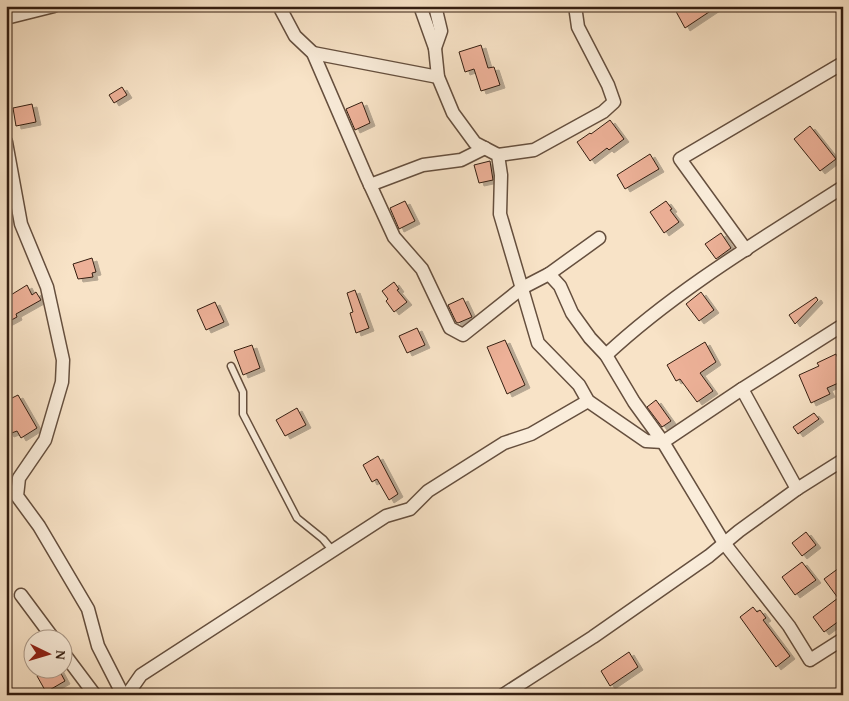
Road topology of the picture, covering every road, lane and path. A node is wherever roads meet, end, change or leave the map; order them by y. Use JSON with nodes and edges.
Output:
{"nodes":[{"id":1,"x":54,"y":6,"type":"edge"},
{"id":2,"x":279,"y":6,"type":"edge"},
{"id":3,"x":420,"y":6,"type":"edge"},
{"id":4,"x":435,"y":6,"type":"edge"},
{"id":5,"x":575,"y":6,"type":"edge"},
{"id":6,"x":6,"y":18,"type":"edge"},
{"id":7,"x":435,"y":48,"type":"junction"},
{"id":8,"x":313,"y":53,"type":"junction"},
{"id":9,"x":843,"y":63,"type":"edge"},
{"id":10,"x":438,"y":77,"type":"junction"},
{"id":11,"x":6,"y":142,"type":"edge"},
{"id":12,"x":485,"y":148,"type":"junction"},
{"id":13,"x":498,"y":155,"type":"junction"},
{"id":14,"x":370,"y":186,"type":"junction"},
{"id":15,"x":843,"y":187,"type":"edge"},
{"id":16,"x":599,"y":238,"type":"dead end"},
{"id":17,"x":746,"y":250,"type":"junction"},
{"id":18,"x":549,"y":274,"type":"junction"},
{"id":19,"x":522,"y":288,"type":"junction"},
{"id":20,"x":843,"y":325,"type":"edge"},
{"id":21,"x":606,"y":355,"type":"junction"},
{"id":22,"x":231,"y":366,"type":"dead end"},
{"id":23,"x":742,"y":388,"type":"junction"},
{"id":24,"x":588,"y":401,"type":"junction"},
{"id":25,"x":663,"y":442,"type":"junction"},
{"id":26,"x":843,"y":460,"type":"edge"},
{"id":27,"x":797,"y":488,"type":"junction"},
{"id":28,"x":724,"y":544,"type":"junction"},
{"id":29,"x":332,"y":551,"type":"junction"},
{"id":30,"x":21,"y":595,"type":"dead end"},
{"id":31,"x":46,"y":628,"type":"edge"},
{"id":32,"x":843,"y":639,"type":"edge"},
{"id":33,"x":72,"y":664,"type":"edge"},
{"id":34,"x":95,"y":695,"type":"edge"},
{"id":35,"x":125,"y":695,"type":"edge"},
{"id":36,"x":504,"y":695,"type":"edge"}],
"edges":[{"from":1,"to":6,"type":"street"},
{"from":2,"to":8,"type":"street"},
{"from":3,"to":7,"type":"street"},
{"from":4,"to":7,"type":"street"},
{"from":5,"to":13,"type":"street"},
{"from":7,"to":10,"type":"street"},
{"from":8,"to":10,"type":"street"},
{"from":8,"to":14,"type":"street"},
{"from":9,"to":17,"type":"street"},
{"from":10,"to":12,"type":"street"},
{"from":11,"to":35,"type":"street"},
{"from":12,"to":13,"type":"street"},
{"from":12,"to":14,"type":"street"},
{"from":13,"to":19,"type":"street"},
{"from":14,"to":19,"type":"street"},
{"from":15,"to":17,"type":"street"},
{"from":16,"to":18,"type":"street"},
{"from":17,"to":21,"type":"street"},
{"from":18,"to":19,"type":"street"},
{"from":18,"to":21,"type":"street"},
{"from":19,"to":24,"type":"street"},
{"from":20,"to":23,"type":"street"},
{"from":21,"to":25,"type":"street"},
{"from":22,"to":29,"type":"lane"},
{"from":23,"to":25,"type":"street"},
{"from":23,"to":27,"type":"street"},
{"from":24,"to":25,"type":"street"},
{"from":24,"to":29,"type":"street"},
{"from":25,"to":28,"type":"street"},
{"from":26,"to":27,"type":"street"},
{"from":27,"to":28,"type":"street"},
{"from":28,"to":32,"type":"street"},
{"from":28,"to":36,"type":"street"},
{"from":29,"to":35,"type":"street"},
{"from":30,"to":31,"type":"street"},
{"from":33,"to":34,"type":"street"}]}
